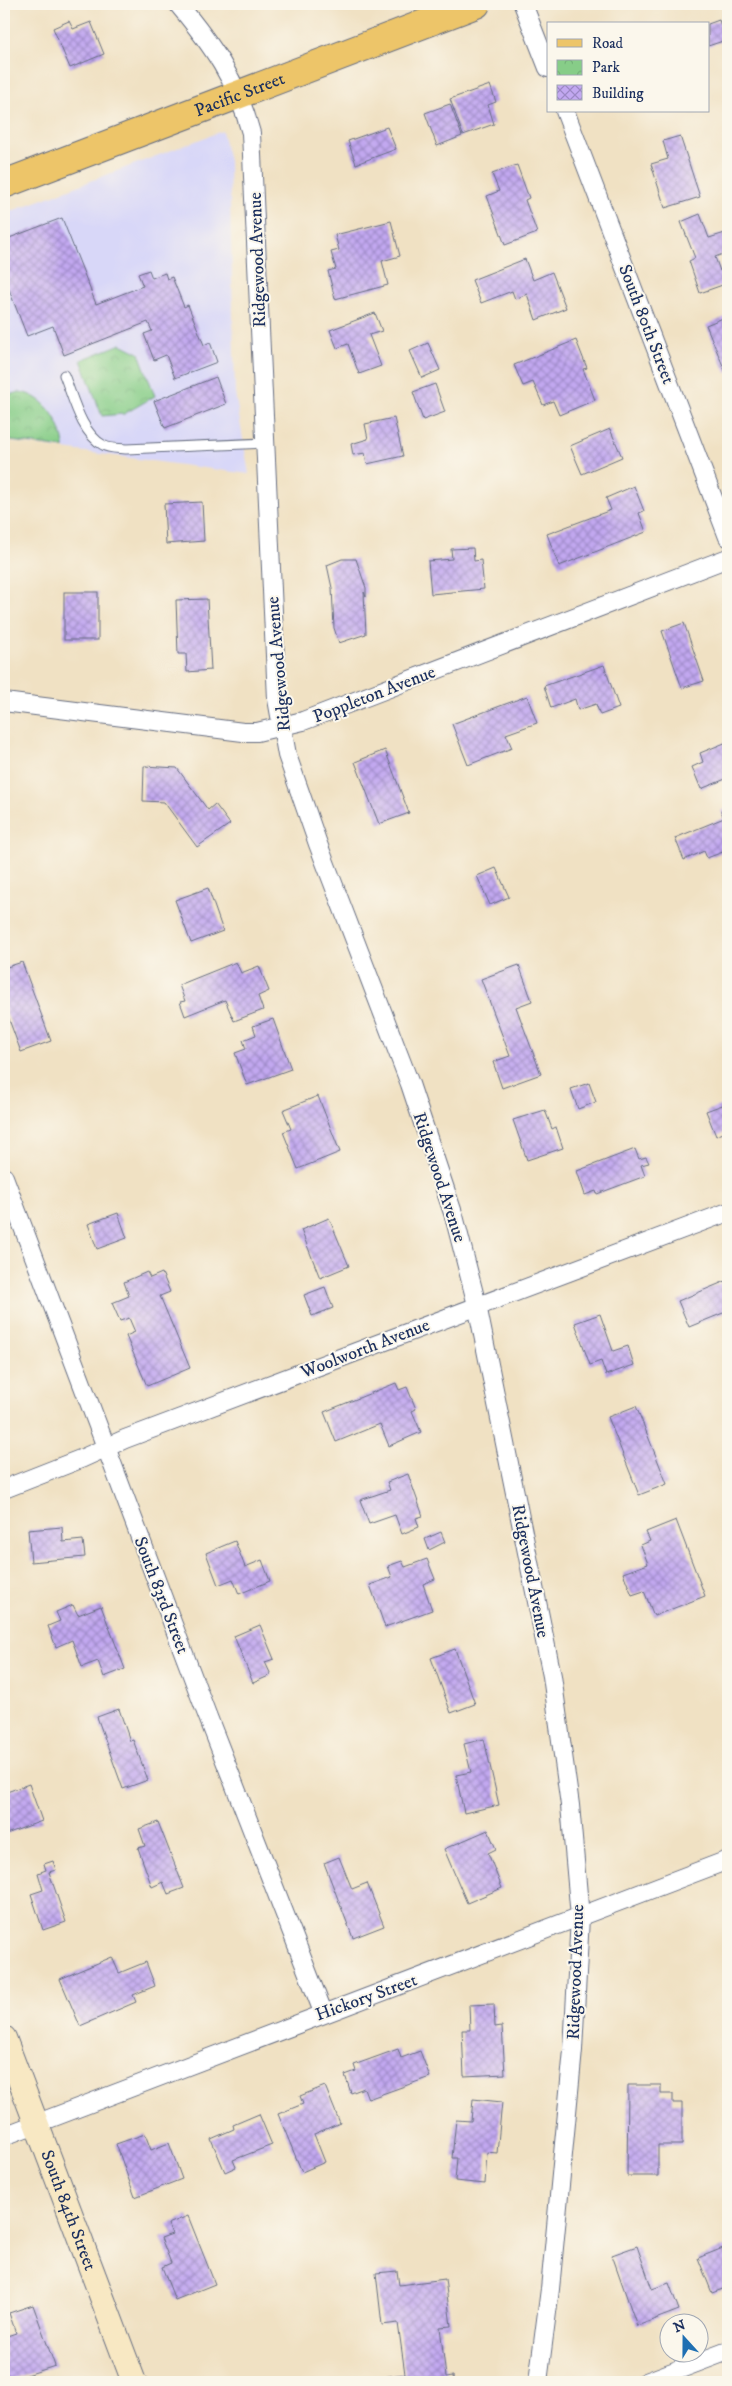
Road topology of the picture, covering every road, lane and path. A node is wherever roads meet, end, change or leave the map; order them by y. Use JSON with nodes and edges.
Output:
{"nodes":[{"id":1,"x":178,"y":4,"type":"edge"},
{"id":2,"x":476,"y":4,"type":"edge"},
{"id":3,"x":523,"y":4,"type":"edge"},
{"id":4,"x":547,"y":65,"type":"edge"},
{"id":5,"x":238,"y":94,"type":"junction"},
{"id":6,"x":565,"y":112,"type":"edge"},
{"id":7,"x":4,"y":184,"type":"edge"},
{"id":8,"x":64,"y":375,"type":"dead end"},
{"id":9,"x":265,"y":443,"type":"junction"},
{"id":10,"x":728,"y":537,"type":"edge"},
{"id":11,"x":728,"y":558,"type":"edge"},
{"id":12,"x":4,"y":702,"type":"edge"},
{"id":13,"x":282,"y":726,"type":"junction"},
{"id":14,"x":4,"y":1177,"type":"edge"},
{"id":15,"x":728,"y":1212,"type":"edge"},
{"id":16,"x":477,"y":1306,"type":"junction"},
{"id":17,"x":107,"y":1447,"type":"junction"},
{"id":18,"x":4,"y":1489,"type":"edge"},
{"id":19,"x":728,"y":1860,"type":"edge"},
{"id":20,"x":580,"y":1917,"type":"junction"},
{"id":21,"x":323,"y":2012,"type":"junction"},
{"id":22,"x":4,"y":2038,"type":"edge"},
{"id":23,"x":36,"y":2123,"type":"junction"},
{"id":24,"x":4,"y":2136,"type":"edge"},
{"id":25,"x":728,"y":2351,"type":"edge"},
{"id":26,"x":134,"y":2382,"type":"edge"},
{"id":27,"x":538,"y":2382,"type":"edge"},
{"id":28,"x":646,"y":2382,"type":"edge"}],
"edges":[{"from":1,"to":5,"type":"street","name":"Ridgewood Avenue"},
{"from":2,"to":5,"type":"main road","name":"Pacific Street"},
{"from":3,"to":4,"type":"street"},
{"from":5,"to":7,"type":"main road","name":"Pacific Street"},
{"from":5,"to":9,"type":"street","name":"Ridgewood Avenue"},
{"from":6,"to":10,"type":"street","name":"South 80th Street"},
{"from":8,"to":9,"type":"lane"},
{"from":9,"to":13,"type":"street","name":"Ridgewood Avenue"},
{"from":11,"to":13,"type":"street","name":"Poppleton Avenue"},
{"from":12,"to":13,"type":"street","name":"Poppleton Avenue"},
{"from":13,"to":16,"type":"street","name":"Ridgewood Avenue"},
{"from":14,"to":17,"type":"street","name":"South 83rd Street"},
{"from":15,"to":16,"type":"street","name":"Woolworth Avenue"},
{"from":16,"to":17,"type":"street","name":"Woolworth Avenue"},
{"from":16,"to":20,"type":"street","name":"Ridgewood Avenue"},
{"from":17,"to":18,"type":"street","name":"Woolworth Avenue"},
{"from":17,"to":21,"type":"street","name":"South 83rd Street"},
{"from":19,"to":20,"type":"street","name":"Hickory Street"},
{"from":20,"to":21,"type":"street","name":"Hickory Street"},
{"from":20,"to":27,"type":"street","name":"Ridgewood Avenue"},
{"from":21,"to":23,"type":"street","name":"Hickory Street"},
{"from":22,"to":23,"type":"main road","name":"South 84th Street"},
{"from":23,"to":24,"type":"street","name":"Hickory Street"},
{"from":23,"to":26,"type":"main road","name":"South 84th Street"},
{"from":25,"to":28,"type":"street"}]}
